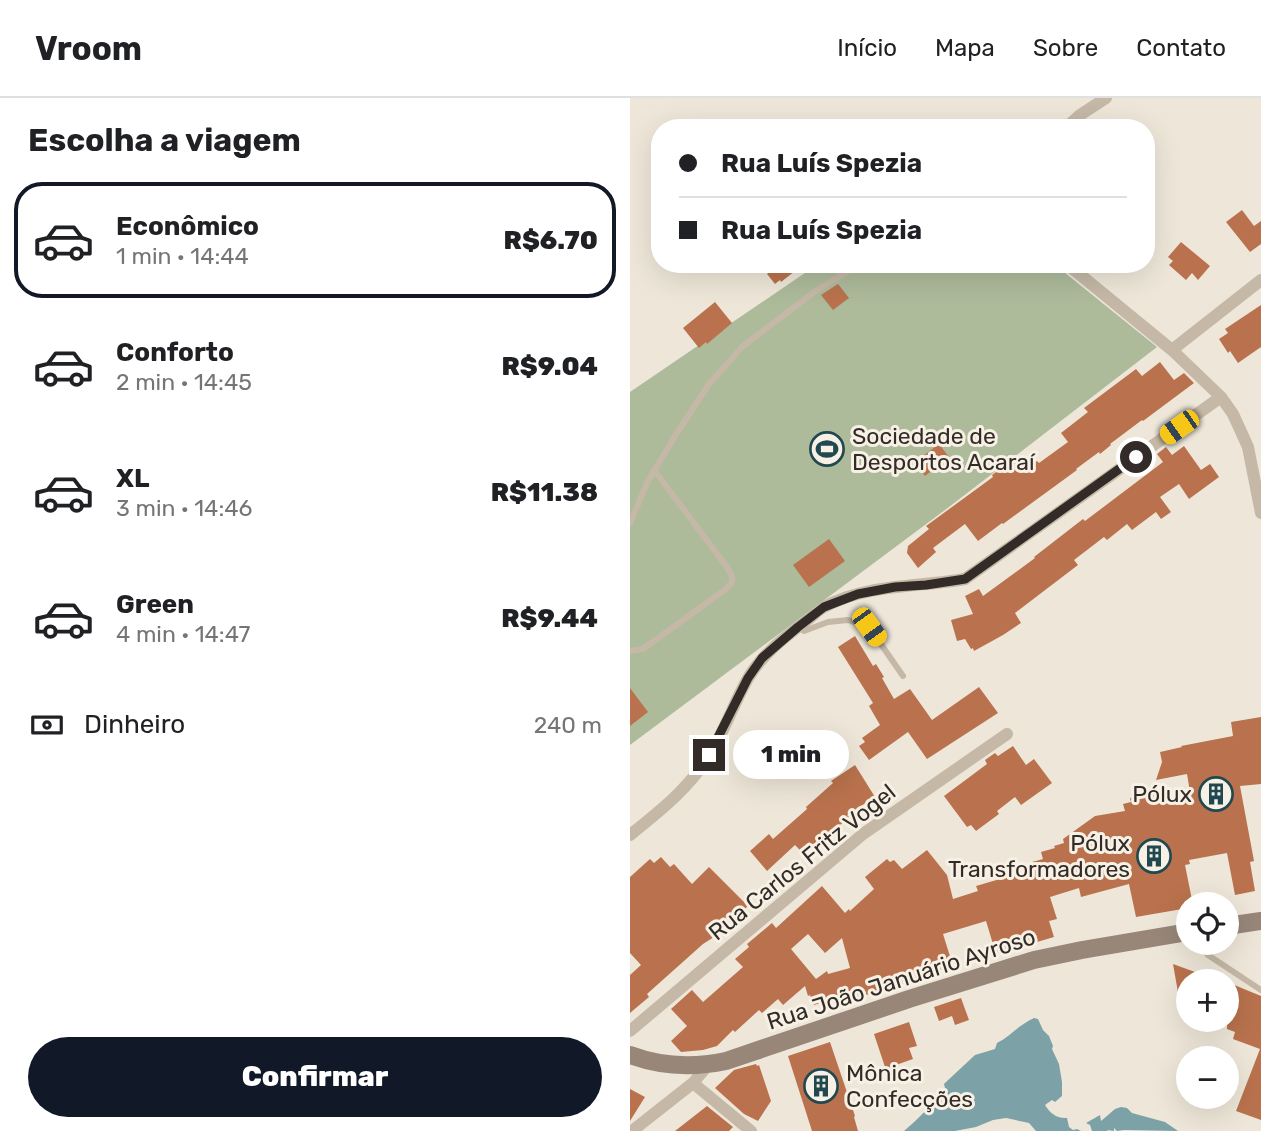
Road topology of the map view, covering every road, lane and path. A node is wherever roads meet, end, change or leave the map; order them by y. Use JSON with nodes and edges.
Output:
{"nodes":[{"id":1,"x":1106,"y":98,"type":"edge"},
{"id":2,"x":1076,"y":119,"type":"edge"},
{"id":3,"x":845,"y":273,"type":"edge"},
{"id":4,"x":1078,"y":273,"type":"edge"},
{"id":5,"x":1261,"y":280,"type":"edge"},
{"id":6,"x":1172,"y":350,"type":"junction"},
{"id":7,"x":1221,"y":397,"type":"junction"},
{"id":8,"x":654,"y":470,"type":"junction"},
{"id":9,"x":1261,"y":513,"type":"edge"},
{"id":10,"x":630,"y":523,"type":"edge"},
{"id":11,"x":798,"y":627,"type":"junction"},
{"id":12,"x":630,"y":651,"type":"edge"},
{"id":13,"x":903,"y":676,"type":"dead end"},
{"id":14,"x":1007,"y":734,"type":"dead end"},
{"id":15,"x":630,"y":835,"type":"edge"},
{"id":16,"x":1261,"y":921,"type":"edge"},
{"id":17,"x":1239,"y":924,"type":"edge"},
{"id":18,"x":1176,"y":934,"type":"edge"},
{"id":19,"x":1208,"y":955,"type":"edge"},
{"id":20,"x":1261,"y":990,"type":"edge"},
{"id":21,"x":630,"y":1031,"type":"edge"},
{"id":22,"x":630,"y":1055,"type":"edge"},
{"id":23,"x":709,"y":1065,"type":"junction"},
{"id":24,"x":693,"y":1083,"type":"junction"},
{"id":25,"x":632,"y":1131,"type":"edge"},
{"id":26,"x":751,"y":1131,"type":"edge"}],
"edges":[{"from":1,"to":2,"type":"street"},
{"from":3,"to":8,"type":"lane"},
{"from":4,"to":6,"type":"street"},
{"from":5,"to":6,"type":"street"},
{"from":6,"to":7,"type":"street"},
{"from":7,"to":9,"type":"street"},
{"from":7,"to":11,"type":"street"},
{"from":8,"to":10,"type":"lane"},
{"from":8,"to":12,"type":"lane"},
{"from":11,"to":13,"type":"lane"},
{"from":11,"to":15,"type":"street"},
{"from":14,"to":21,"type":"street","name":"Rua Carlos Fritz Vogel"},
{"from":16,"to":17,"type":"main road"},
{"from":18,"to":23,"type":"main road","name":"Rua João Januário Ayroso"},
{"from":19,"to":20,"type":"lane"},
{"from":22,"to":23,"type":"main road","name":"Rua João Januário Ayroso"},
{"from":23,"to":24,"type":"street"},
{"from":24,"to":25,"type":"street"},
{"from":24,"to":26,"type":"street"}]}
